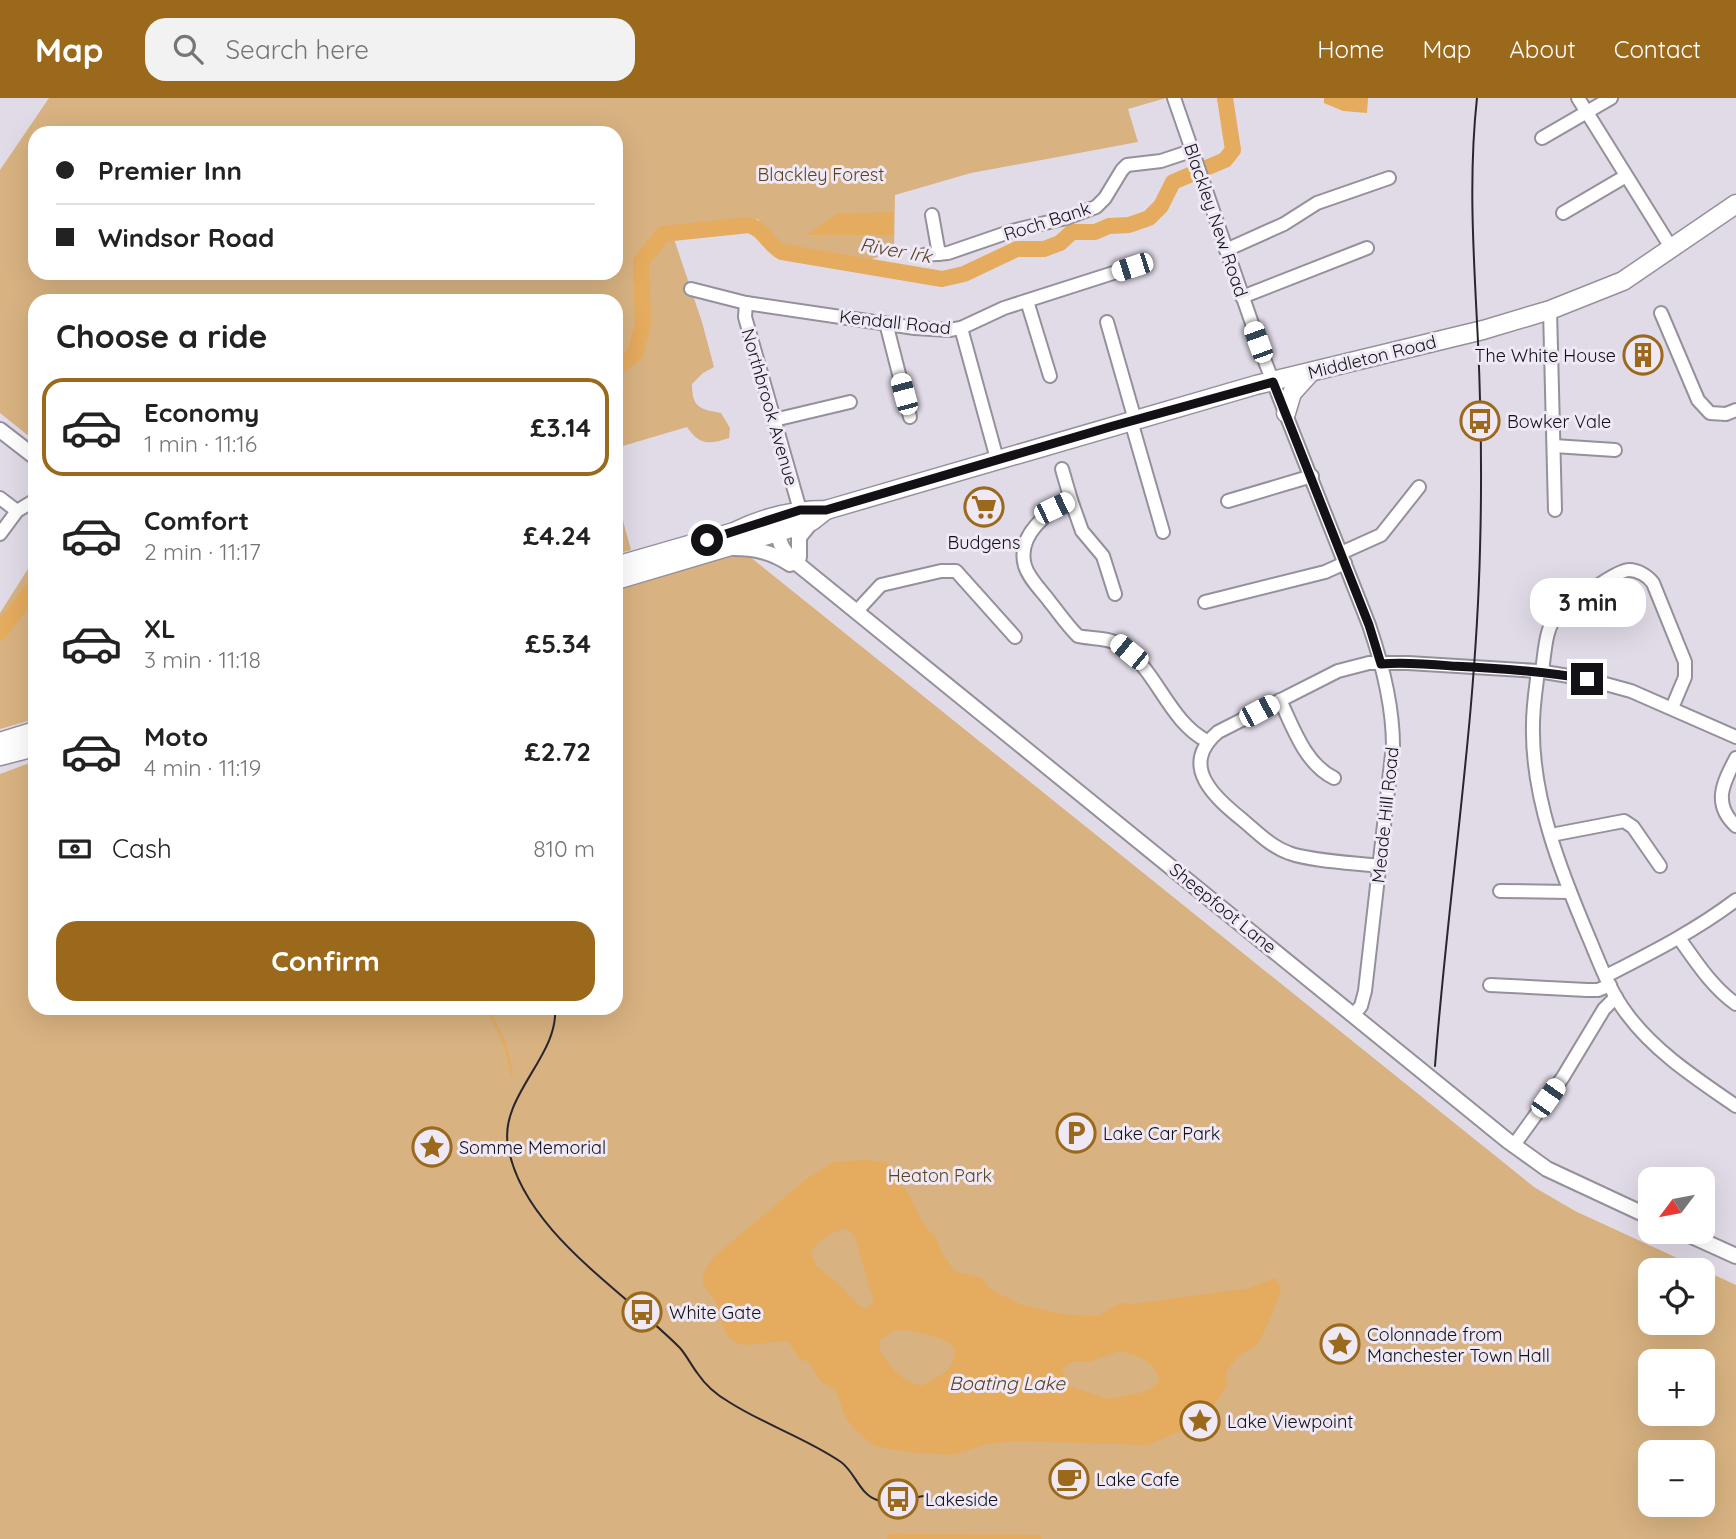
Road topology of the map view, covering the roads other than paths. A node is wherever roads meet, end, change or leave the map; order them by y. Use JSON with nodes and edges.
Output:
{"nodes":[{"id":1,"x":1174,"y":98,"type":"edge"},
{"id":2,"x":1578,"y":98,"type":"edge"},
{"id":3,"x":1611,"y":98,"type":"edge"},
{"id":4,"x":1587,"y":113,"type":"junction"},
{"id":5,"x":1542,"y":138,"type":"dead end"},
{"id":6,"x":1193,"y":157,"type":"junction"},
{"id":7,"x":1626,"y":176,"type":"junction"},
{"id":8,"x":1389,"y":178,"type":"dead end"},
{"id":9,"x":1736,"y":204,"type":"edge"},
{"id":10,"x":1563,"y":213,"type":"dead end"},
{"id":11,"x":932,"y":215,"type":"dead end"},
{"id":12,"x":1367,"y":248,"type":"dead end"},
{"id":13,"x":1672,"y":249,"type":"junction"},
{"id":14,"x":1226,"y":250,"type":"junction"},
{"id":15,"x":939,"y":254,"type":"junction"},
{"id":16,"x":924,"y":256,"type":"dead end"},
{"id":17,"x":1132,"y":267,"type":"dead end"},
{"id":18,"x":691,"y":289,"type":"dead end"},
{"id":19,"x":1242,"y":297,"type":"junction"},
{"id":20,"x":1027,"y":301,"type":"junction"},
{"id":21,"x":746,"y":303,"type":"junction"},
{"id":22,"x":1550,"y":310,"type":"junction"},
{"id":23,"x":1661,"y":313,"type":"dead end"},
{"id":24,"x":1107,"y":322,"type":"dead end"},
{"id":25,"x":886,"y":323,"type":"junction"},
{"id":26,"x":961,"y":328,"type":"junction"},
{"id":27,"x":1310,"y":373,"type":"junction"},
{"id":28,"x":1050,"y":376,"type":"dead end"},
{"id":29,"x":1273,"y":382,"type":"junction"},
{"id":30,"x":850,"y":402,"type":"dead end"},
{"id":31,"x":1736,"y":410,"type":"edge"},
{"id":32,"x":1286,"y":413,"type":"junction"},
{"id":33,"x":910,"y":417,"type":"dead end"},
{"id":34,"x":774,"y":420,"type":"junction"},
{"id":35,"x":1133,"y":420,"type":"junction"},
{"id":36,"x":0,"y":429,"type":"edge"},
{"id":37,"x":1554,"y":446,"type":"junction"},
{"id":38,"x":1615,"y":450,"type":"dead end"},
{"id":39,"x":28,"y":451,"type":"edge"},
{"id":40,"x":997,"y":459,"type":"junction"},
{"id":41,"x":1062,"y":469,"type":"dead end"},
{"id":42,"x":1312,"y":476,"type":"junction"},
{"id":43,"x":1419,"y":487,"type":"dead end"},
{"id":44,"x":0,"y":498,"type":"edge"},
{"id":45,"x":1071,"y":500,"type":"junction"},
{"id":46,"x":1228,"y":501,"type":"dead end"},
{"id":47,"x":28,"y":505,"type":"edge"},
{"id":48,"x":1555,"y":510,"type":"dead end"},
{"id":49,"x":17,"y":512,"type":"junction"},
{"id":50,"x":806,"y":514,"type":"junction"},
{"id":51,"x":779,"y":532,"type":"junction"},
{"id":52,"x":1163,"y":532,"type":"dead end"},
{"id":53,"x":0,"y":534,"type":"edge"},
{"id":54,"x":730,"y":540,"type":"junction"},
{"id":55,"x":799,"y":557,"type":"junction"},
{"id":56,"x":1343,"y":558,"type":"junction"},
{"id":57,"x":636,"y":560,"type":"junction"},
{"id":58,"x":623,"y":564,"type":"edge"},
{"id":59,"x":653,"y":570,"type":"junction"},
{"id":60,"x":810,"y":574,"type":"junction"},
{"id":61,"x":623,"y":578,"type":"edge"},
{"id":62,"x":1115,"y":594,"type":"dead end"},
{"id":63,"x":1205,"y":602,"type":"dead end"},
{"id":64,"x":856,"y":612,"type":"junction"},
{"id":65,"x":1014,"y":637,"type":"dead end"},
{"id":66,"x":1381,"y":664,"type":"junction"},
{"id":67,"x":1540,"y":671,"type":"junction"},
{"id":68,"x":1280,"y":700,"type":"junction"},
{"id":69,"x":1672,"y":708,"type":"junction"},
{"id":70,"x":28,"y":733,"type":"edge"},
{"id":71,"x":1736,"y":737,"type":"edge"},
{"id":72,"x":1207,"y":741,"type":"junction"},
{"id":73,"x":0,"y":742,"type":"edge"},
{"id":74,"x":28,"y":749,"type":"edge"},
{"id":75,"x":0,"y":756,"type":"edge"},
{"id":76,"x":1736,"y":758,"type":"edge"},
{"id":77,"x":1334,"y":778,"type":"dead end"},
{"id":78,"x":1736,"y":827,"type":"edge"},
{"id":79,"x":1551,"y":835,"type":"junction"},
{"id":80,"x":1380,"y":866,"type":"junction"},
{"id":81,"x":1660,"y":866,"type":"dead end"},
{"id":82,"x":1500,"y":891,"type":"dead end"},
{"id":83,"x":1570,"y":892,"type":"junction"},
{"id":84,"x":1736,"y":900,"type":"edge"},
{"id":85,"x":1679,"y":938,"type":"junction"},
{"id":86,"x":1608,"y":980,"type":"junction"},
{"id":87,"x":1490,"y":985,"type":"dead end"},
{"id":88,"x":1616,"y":998,"type":"junction"},
{"id":89,"x":1736,"y":1004,"type":"edge"},
{"id":90,"x":1354,"y":1014,"type":"junction"},
{"id":91,"x":1736,"y":1106,"type":"edge"},
{"id":92,"x":1514,"y":1145,"type":"junction"},
{"id":93,"x":1638,"y":1211,"type":"edge"},
{"id":94,"x":1710,"y":1244,"type":"edge"},
{"id":95,"x":1736,"y":1256,"type":"edge"}],
"edges":[{"from":1,"to":6,"type":"street","name":"Blackley New Road"},
{"from":2,"to":4,"type":"street"},
{"from":3,"to":4,"type":"street"},
{"from":4,"to":5,"type":"street"},
{"from":4,"to":7,"type":"street"},
{"from":6,"to":14,"type":"street","name":"Blackley New Road"},
{"from":6,"to":15,"type":"street","name":"Roch Bank"},
{"from":7,"to":10,"type":"street"},
{"from":7,"to":13,"type":"street"},
{"from":8,"to":14,"type":"street"},
{"from":9,"to":13,"type":"highway","name":"Middleton Road"},
{"from":11,"to":15,"type":"street"},
{"from":12,"to":19,"type":"street"},
{"from":13,"to":22,"type":"highway","name":"Middleton Road"},
{"from":14,"to":19,"type":"street","name":"Blackley New Road"},
{"from":15,"to":16,"type":"street","name":"Roch Bank"},
{"from":17,"to":20,"type":"street","name":"Kendall Road"},
{"from":18,"to":21,"type":"street","name":"Kendall Road"},
{"from":19,"to":29,"type":"street","name":"Blackley New Road"},
{"from":20,"to":26,"type":"street","name":"Kendall Road"},
{"from":20,"to":28,"type":"street"},
{"from":21,"to":25,"type":"street","name":"Kendall Road"},
{"from":21,"to":34,"type":"street","name":"Northbrook Avenue"},
{"from":22,"to":27,"type":"highway","name":"Middleton Road"},
{"from":22,"to":37,"type":"street"},
{"from":23,"to":31,"type":"street"},
{"from":24,"to":35,"type":"street"},
{"from":25,"to":26,"type":"street","name":"Kendall Road"},
{"from":25,"to":33,"type":"street"},
{"from":26,"to":40,"type":"street"},
{"from":27,"to":29,"type":"highway","name":"Middleton Road"},
{"from":27,"to":32,"type":"highway"},
{"from":29,"to":32,"type":"street","name":"Meade Hill Road"},
{"from":29,"to":35,"type":"highway","name":"Middleton Road"},
{"from":30,"to":34,"type":"street"},
{"from":32,"to":42,"type":"street","name":"Meade Hill Road"},
{"from":34,"to":50,"type":"street","name":"Northbrook Avenue"},
{"from":35,"to":40,"type":"highway","name":"Middleton Road"},
{"from":35,"to":52,"type":"street"},
{"from":36,"to":39,"type":"main road"},
{"from":37,"to":38,"type":"street"},
{"from":37,"to":48,"type":"street"},
{"from":40,"to":50,"type":"highway","name":"Middleton Road"},
{"from":41,"to":45,"type":"street"},
{"from":42,"to":46,"type":"street"},
{"from":42,"to":56,"type":"street","name":"Meade Hill Road"},
{"from":43,"to":56,"type":"street"},
{"from":44,"to":49,"type":"street"},
{"from":45,"to":62,"type":"street"},
{"from":45,"to":72,"type":"street"},
{"from":47,"to":49,"type":"street"},
{"from":49,"to":53,"type":"street"},
{"from":50,"to":51,"type":"highway"},
{"from":50,"to":51,"type":"highway","name":"Middleton Road"},
{"from":50,"to":54,"type":"highway","name":"Middleton Road"},
{"from":50,"to":55,"type":"main road"},
{"from":51,"to":54,"type":"highway","name":"Middleton Road"},
{"from":51,"to":55,"type":"main road","name":"Sheepfoot Lane"},
{"from":51,"to":60,"type":"main road","name":"Sheepfoot Lane"},
{"from":54,"to":57,"type":"highway","name":"Middleton Road"},
{"from":54,"to":59,"type":"highway","name":"Middleton Road"},
{"from":54,"to":60,"type":"main road","name":"Sheepfoot Lane"},
{"from":55,"to":60,"type":"main road","name":"Sheepfoot Lane"},
{"from":56,"to":63,"type":"street"},
{"from":56,"to":66,"type":"street","name":"Meade Hill Road"},
{"from":57,"to":58,"type":"highway","name":"Middleton Road"},
{"from":57,"to":59,"type":"highway"},
{"from":59,"to":61,"type":"highway","name":"Middleton Road"},
{"from":60,"to":64,"type":"main road","name":"Sheepfoot Lane"},
{"from":64,"to":65,"type":"street"},
{"from":64,"to":90,"type":"main road","name":"Sheepfoot Lane"},
{"from":66,"to":67,"type":"street"},
{"from":66,"to":68,"type":"street"},
{"from":66,"to":80,"type":"street","name":"Meade Hill Road"},
{"from":67,"to":69,"type":"street"},
{"from":67,"to":69,"type":"street"},
{"from":67,"to":79,"type":"street"},
{"from":68,"to":72,"type":"street"},
{"from":68,"to":77,"type":"street"},
{"from":69,"to":71,"type":"street"},
{"from":70,"to":73,"type":"highway"},
{"from":72,"to":80,"type":"street"},
{"from":74,"to":75,"type":"highway"},
{"from":76,"to":78,"type":"street"},
{"from":79,"to":81,"type":"street"},
{"from":79,"to":83,"type":"street"},
{"from":80,"to":90,"type":"street","name":"Meade Hill Road"},
{"from":82,"to":83,"type":"street"},
{"from":83,"to":86,"type":"street"},
{"from":84,"to":85,"type":"street"},
{"from":85,"to":86,"type":"street"},
{"from":85,"to":89,"type":"street"},
{"from":86,"to":87,"type":"street"},
{"from":86,"to":88,"type":"street"},
{"from":88,"to":91,"type":"street"},
{"from":88,"to":92,"type":"street"},
{"from":90,"to":92,"type":"main road","name":"Sheepfoot Lane"},
{"from":92,"to":93,"type":"main road","name":"Sheepfoot Lane"},
{"from":94,"to":95,"type":"main road"}]}
